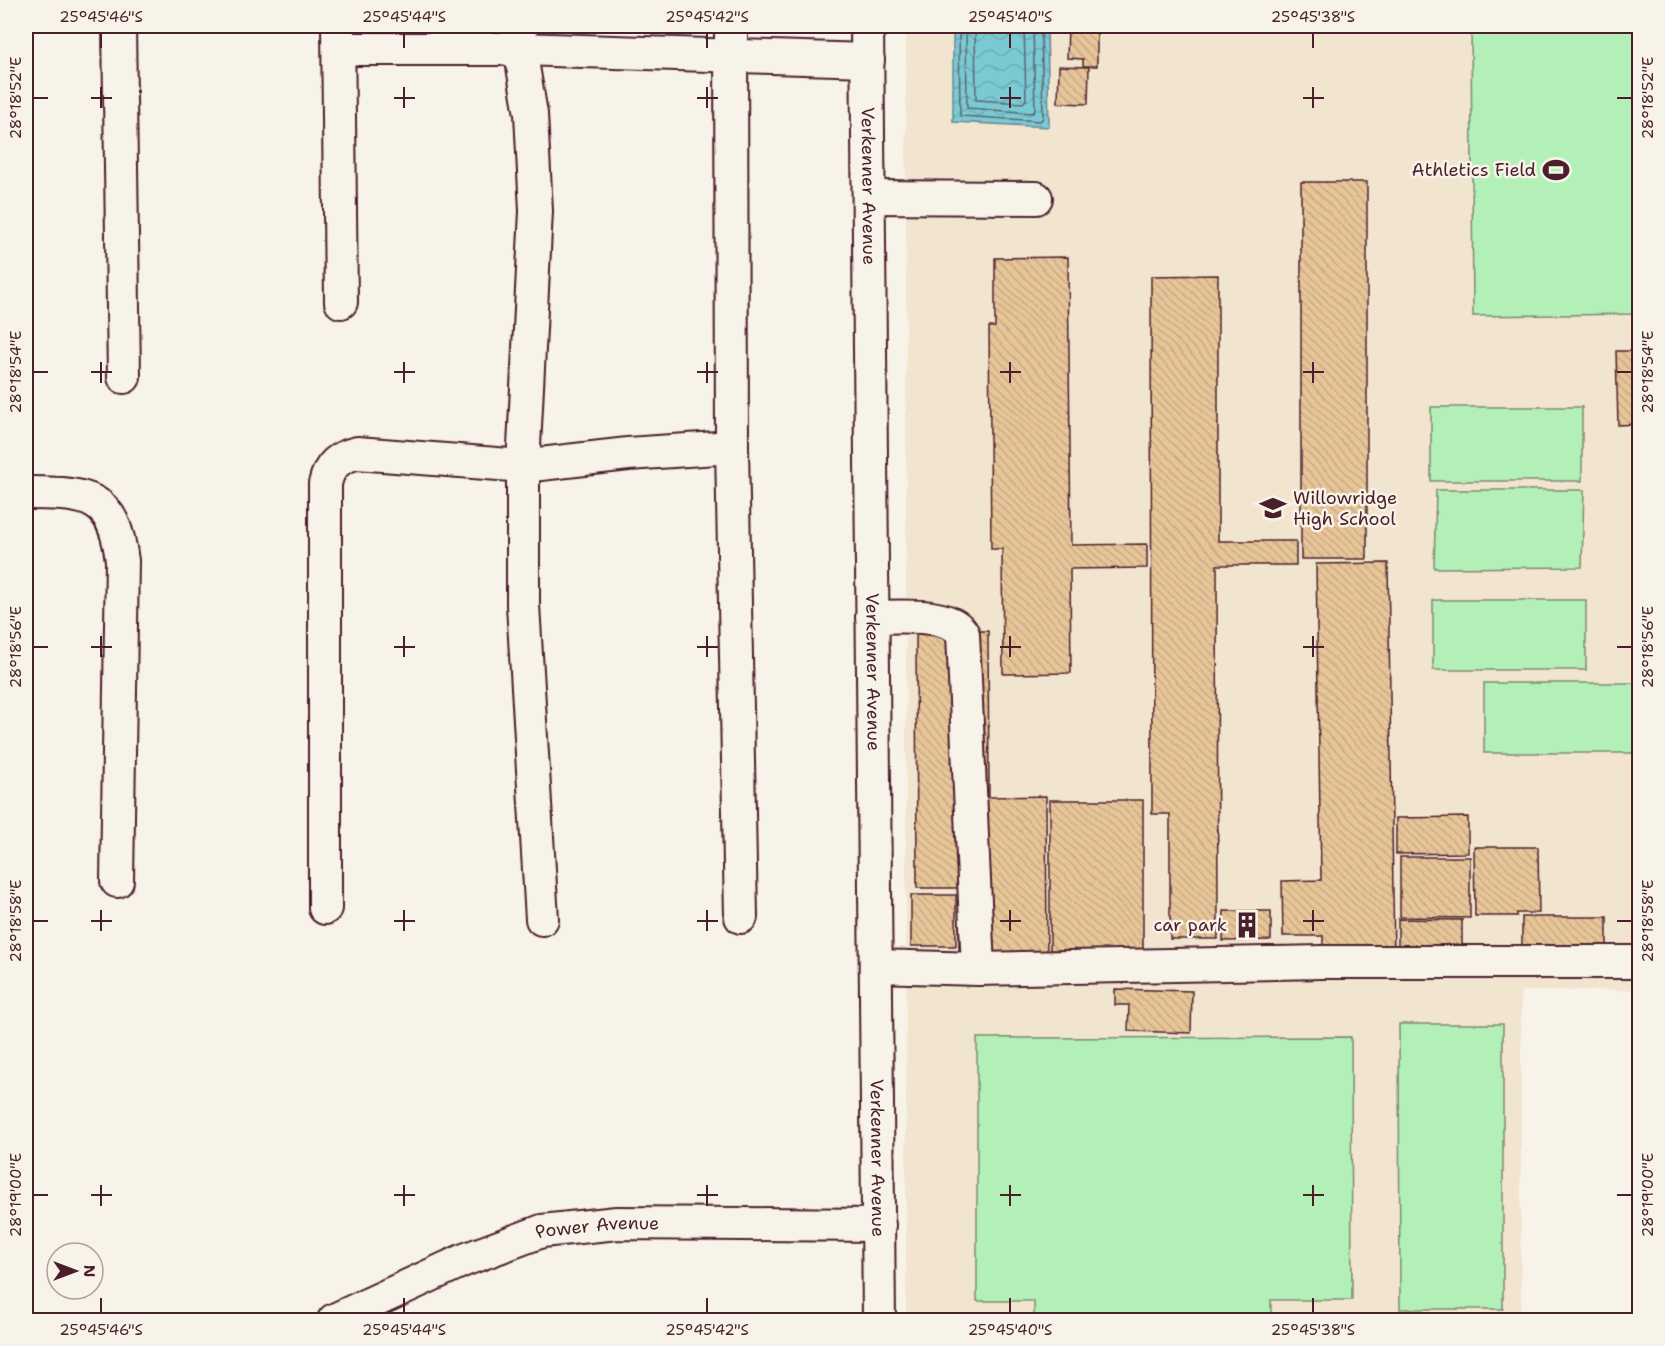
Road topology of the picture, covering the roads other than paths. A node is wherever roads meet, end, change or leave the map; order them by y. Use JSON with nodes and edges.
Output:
{"nodes":[{"id":1,"x":119,"y":26,"type":"edge"},
{"id":2,"x":867,"y":26,"type":"edge"},
{"id":3,"x":339,"y":37,"type":"edge"},
{"id":4,"x":520,"y":37,"type":"edge"},
{"id":5,"x":731,"y":40,"type":"edge"},
{"id":6,"x":868,"y":60,"type":"junction"},
{"id":7,"x":869,"y":197,"type":"junction"},
{"id":8,"x":1036,"y":198,"type":"dead end"},
{"id":9,"x":341,"y":302,"type":"dead end"},
{"id":10,"x":124,"y":377,"type":"dead end"},
{"id":11,"x":732,"y":447,"type":"junction"},
{"id":12,"x":522,"y":466,"type":"junction"},
{"id":13,"x":26,"y":493,"type":"edge"},
{"id":14,"x":872,"y":617,"type":"junction"},
{"id":15,"x":117,"y":881,"type":"dead end"},
{"id":16,"x":325,"y":908,"type":"dead end"},
{"id":17,"x":741,"y":917,"type":"dead end"},
{"id":18,"x":542,"y":920,"type":"dead end"},
{"id":19,"x":1640,"y":962,"type":"edge"},
{"id":20,"x":876,"y":966,"type":"junction"},
{"id":21,"x":978,"y":969,"type":"junction"},
{"id":22,"x":879,"y":1225,"type":"junction"},
{"id":23,"x":334,"y":1320,"type":"edge"},
{"id":24,"x":879,"y":1320,"type":"edge"}],
"edges":[{"from":1,"to":10,"type":"street"},
{"from":2,"to":6,"type":"street","name":"Verkenner Avenue"},
{"from":3,"to":4,"type":"street"},
{"from":3,"to":9,"type":"street"},
{"from":4,"to":5,"type":"street"},
{"from":4,"to":12,"type":"street"},
{"from":5,"to":6,"type":"street"},
{"from":5,"to":11,"type":"street"},
{"from":6,"to":7,"type":"street","name":"Verkenner Avenue"},
{"from":7,"to":8,"type":"street"},
{"from":7,"to":14,"type":"street","name":"Verkenner Avenue"},
{"from":11,"to":12,"type":"street"},
{"from":11,"to":17,"type":"street"},
{"from":12,"to":16,"type":"street"},
{"from":12,"to":18,"type":"street"},
{"from":13,"to":15,"type":"street"},
{"from":14,"to":20,"type":"street","name":"Verkenner Avenue"},
{"from":14,"to":21,"type":"street"},
{"from":19,"to":21,"type":"street"},
{"from":20,"to":21,"type":"street"},
{"from":20,"to":22,"type":"street","name":"Verkenner Avenue"},
{"from":22,"to":23,"type":"street","name":"Power Avenue"},
{"from":22,"to":24,"type":"street","name":"Verkenner Avenue"}]}
